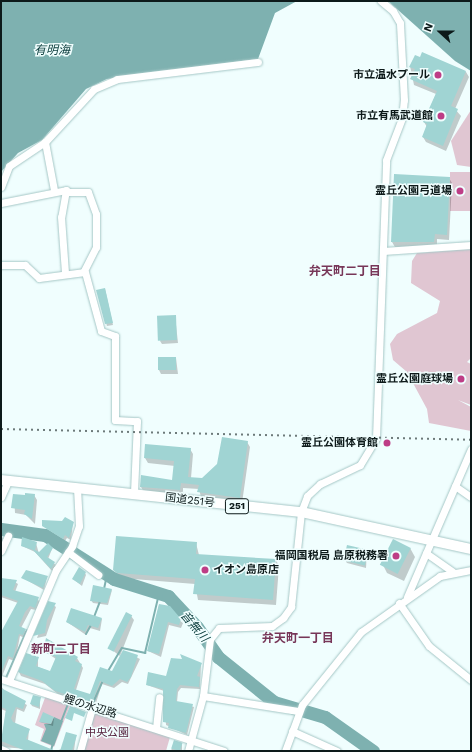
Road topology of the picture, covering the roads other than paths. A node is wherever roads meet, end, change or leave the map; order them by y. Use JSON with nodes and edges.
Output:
{"nodes":[{"id":1,"x":381,"y":1,"type":"edge"},
{"id":2,"x":258,"y":62,"type":"dead end"},
{"id":3,"x":45,"y":142,"type":"junction"},
{"id":4,"x":1,"y":187,"type":"edge"},
{"id":5,"x":54,"y":190,"type":"junction"},
{"id":6,"x":66,"y":192,"type":"junction"},
{"id":7,"x":1,"y":199,"type":"edge"},
{"id":8,"x":1,"y":203,"type":"edge"},
{"id":9,"x":471,"y":245,"type":"edge"},
{"id":10,"x":383,"y":251,"type":"junction"},
{"id":11,"x":1,"y":265,"type":"edge"},
{"id":12,"x":84,"y":271,"type":"junction"},
{"id":13,"x":65,"y":273,"type":"junction"},
{"id":14,"x":471,"y":449,"type":"edge"},
{"id":15,"x":5,"y":480,"type":"edge"},
{"id":16,"x":455,"y":486,"type":"junction"},
{"id":17,"x":77,"y":488,"type":"junction"},
{"id":18,"x":134,"y":494,"type":"junction"},
{"id":19,"x":1,"y":497,"type":"edge"},
{"id":20,"x":471,"y":497,"type":"edge"},
{"id":21,"x":301,"y":512,"type":"junction"},
{"id":22,"x":8,"y":536,"type":"dead end"},
{"id":23,"x":432,"y":540,"type":"junction"},
{"id":24,"x":471,"y":549,"type":"edge"},
{"id":25,"x":69,"y":550,"type":"junction"},
{"id":26,"x":1,"y":551,"type":"edge"},
{"id":27,"x":426,"y":553,"type":"junction"},
{"id":28,"x":471,"y":570,"type":"edge"},
{"id":29,"x":452,"y":571,"type":"junction"},
{"id":30,"x":98,"y":575,"type":"dead end"},
{"id":31,"x":406,"y":597,"type":"junction"},
{"id":32,"x":399,"y":603,"type":"junction"},
{"id":33,"x":1,"y":679,"type":"edge"},
{"id":34,"x":471,"y":680,"type":"edge"},
{"id":35,"x":9,"y":681,"type":"junction"},
{"id":36,"x":203,"y":696,"type":"junction"},
{"id":37,"x":159,"y":697,"type":"dead end"},
{"id":38,"x":92,"y":708,"type":"junction"},
{"id":39,"x":300,"y":709,"type":"junction"},
{"id":40,"x":156,"y":728,"type":"junction"},
{"id":41,"x":292,"y":731,"type":"junction"},
{"id":42,"x":191,"y":740,"type":"junction"},
{"id":43,"x":1,"y":749,"type":"edge"},
{"id":44,"x":6,"y":751,"type":"edge"},
{"id":45,"x":80,"y":751,"type":"edge"},
{"id":46,"x":188,"y":751,"type":"edge"},
{"id":47,"x":224,"y":751,"type":"edge"},
{"id":48,"x":285,"y":751,"type":"edge"},
{"id":49,"x":337,"y":751,"type":"edge"}],
"edges":[{"from":1,"to":10,"type":"street"},
{"from":2,"to":3,"type":"street"},
{"from":3,"to":4,"type":"street"},
{"from":3,"to":5,"type":"street"},
{"from":5,"to":6,"type":"street"},
{"from":5,"to":8,"type":"street"},
{"from":6,"to":12,"type":"street"},
{"from":6,"to":13,"type":"street"},
{"from":7,"to":8,"type":"street"},
{"from":9,"to":10,"type":"street"},
{"from":10,"to":21,"type":"street"},
{"from":11,"to":13,"type":"street"},
{"from":12,"to":13,"type":"street"},
{"from":12,"to":18,"type":"street"},
{"from":14,"to":16,"type":"street"},
{"from":15,"to":17,"type":"highway","name":"国道251号","number":"251"},
{"from":15,"to":19,"type":"street"},
{"from":16,"to":20,"type":"street"},
{"from":16,"to":23,"type":"street"},
{"from":17,"to":18,"type":"highway","name":"国道251号","number":"251"},
{"from":17,"to":25,"type":"street"},
{"from":18,"to":21,"type":"highway","name":"国道251号","number":"251"},
{"from":21,"to":23,"type":"highway","name":"国道251号","number":"251"},
{"from":21,"to":36,"type":"street"},
{"from":22,"to":26,"type":"street"},
{"from":23,"to":24,"type":"highway","name":"国道251号","number":"251"},
{"from":23,"to":27,"type":"street"},
{"from":25,"to":30,"type":"street"},
{"from":25,"to":35,"type":"street"},
{"from":27,"to":29,"type":"street"},
{"from":27,"to":31,"type":"street"},
{"from":28,"to":29,"type":"street"},
{"from":29,"to":31,"type":"street"},
{"from":31,"to":32,"type":"street"},
{"from":32,"to":34,"type":"street"},
{"from":32,"to":39,"type":"street"},
{"from":33,"to":35,"type":"street","name":"鯉の水辺路"},
{"from":35,"to":38,"type":"street","name":"鯉の水辺路"},
{"from":36,"to":39,"type":"street"},
{"from":36,"to":42,"type":"street"},
{"from":37,"to":40,"type":"street"},
{"from":38,"to":40,"type":"street","name":"鯉の水辺路"},
{"from":38,"to":45,"type":"street"},
{"from":39,"to":41,"type":"street"},
{"from":40,"to":42,"type":"street","name":"鯉の水辺路"},
{"from":41,"to":48,"type":"street"},
{"from":41,"to":49,"type":"street"},
{"from":42,"to":46,"type":"street"},
{"from":42,"to":47,"type":"street","name":"鯉の水辺路"},
{"from":43,"to":44,"type":"street"}]}
